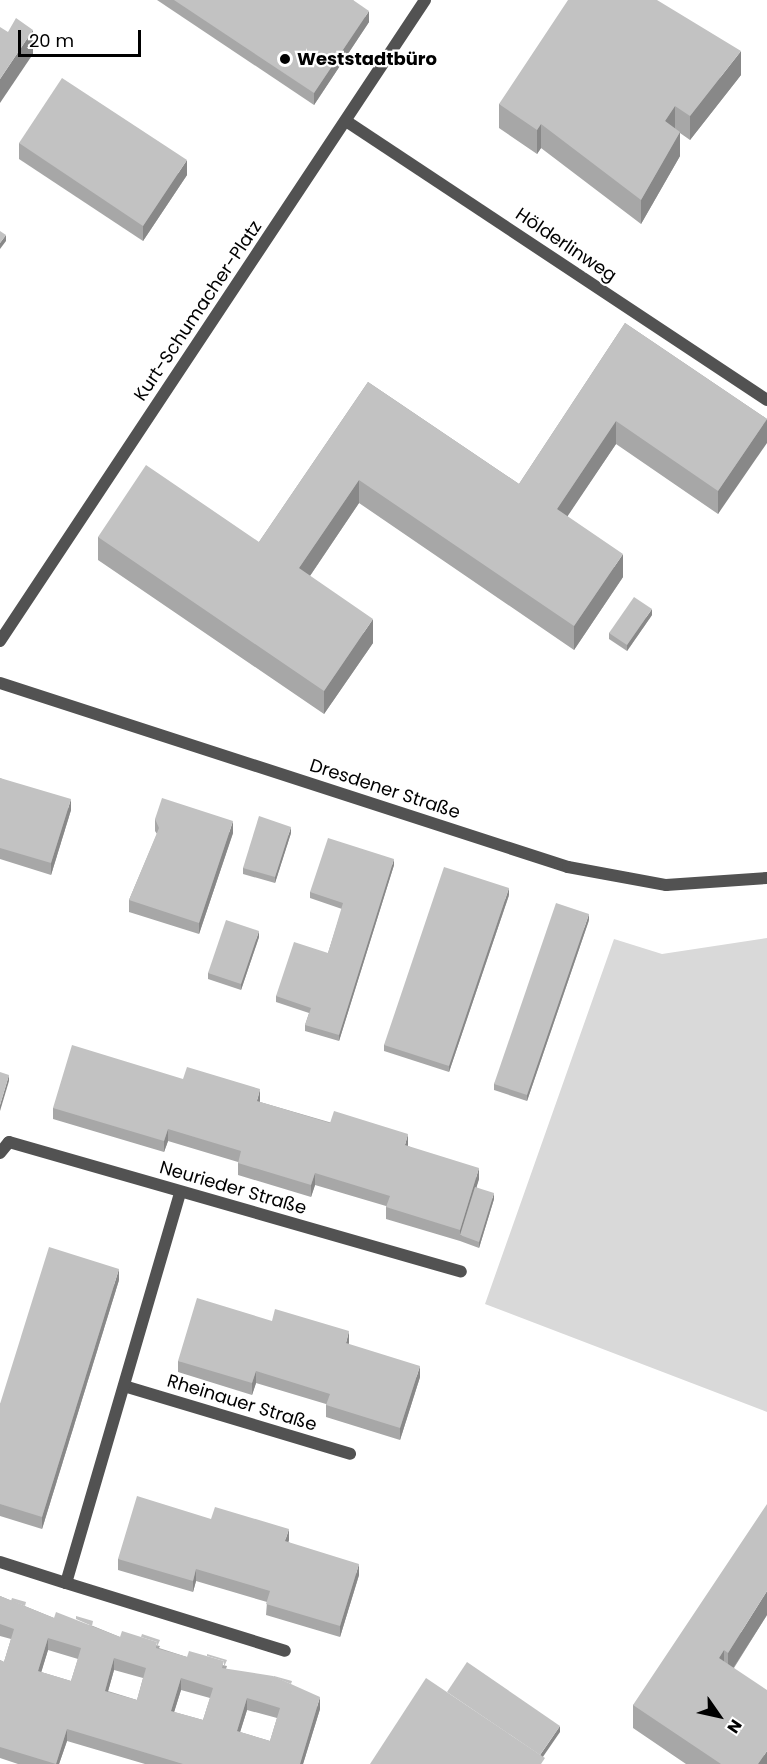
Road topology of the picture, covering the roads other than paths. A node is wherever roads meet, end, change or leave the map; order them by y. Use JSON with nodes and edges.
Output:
{"nodes":[{"id":1,"x":425,"y":0,"type":"edge"},
{"id":2,"x":346,"y":121,"type":"junction"},
{"id":3,"x":767,"y":400,"type":"edge"},
{"id":4,"x":0,"y":640,"type":"edge"},
{"id":5,"x":0,"y":683,"type":"edge"},
{"id":6,"x":767,"y":878,"type":"edge"},
{"id":7,"x":0,"y":1153,"type":"edge"},
{"id":8,"x":180,"y":1192,"type":"junction"},
{"id":9,"x":461,"y":1272,"type":"dead end"},
{"id":10,"x":124,"y":1386,"type":"junction"},
{"id":11,"x":350,"y":1454,"type":"dead end"},
{"id":12,"x":0,"y":1562,"type":"edge"},
{"id":13,"x":66,"y":1582,"type":"junction"},
{"id":14,"x":285,"y":1651,"type":"dead end"}],
"edges":[{"from":1,"to":2,"type":"street","name":"Kurt-Schumacher-Platz"},
{"from":2,"to":3,"type":"street","name":"Hölderlinweg"},
{"from":2,"to":4,"type":"street","name":"Kurt-Schumacher-Platz"},
{"from":5,"to":6,"type":"street","name":"Dresdener Straße"},
{"from":7,"to":8,"type":"street","name":"Neurieder Straße"},
{"from":8,"to":9,"type":"street","name":"Neurieder Straße"},
{"from":8,"to":10,"type":"street"},
{"from":10,"to":11,"type":"street","name":"Rheinauer Straße"},
{"from":10,"to":13,"type":"street"},
{"from":12,"to":13,"type":"street"},
{"from":13,"to":14,"type":"street"}]}
